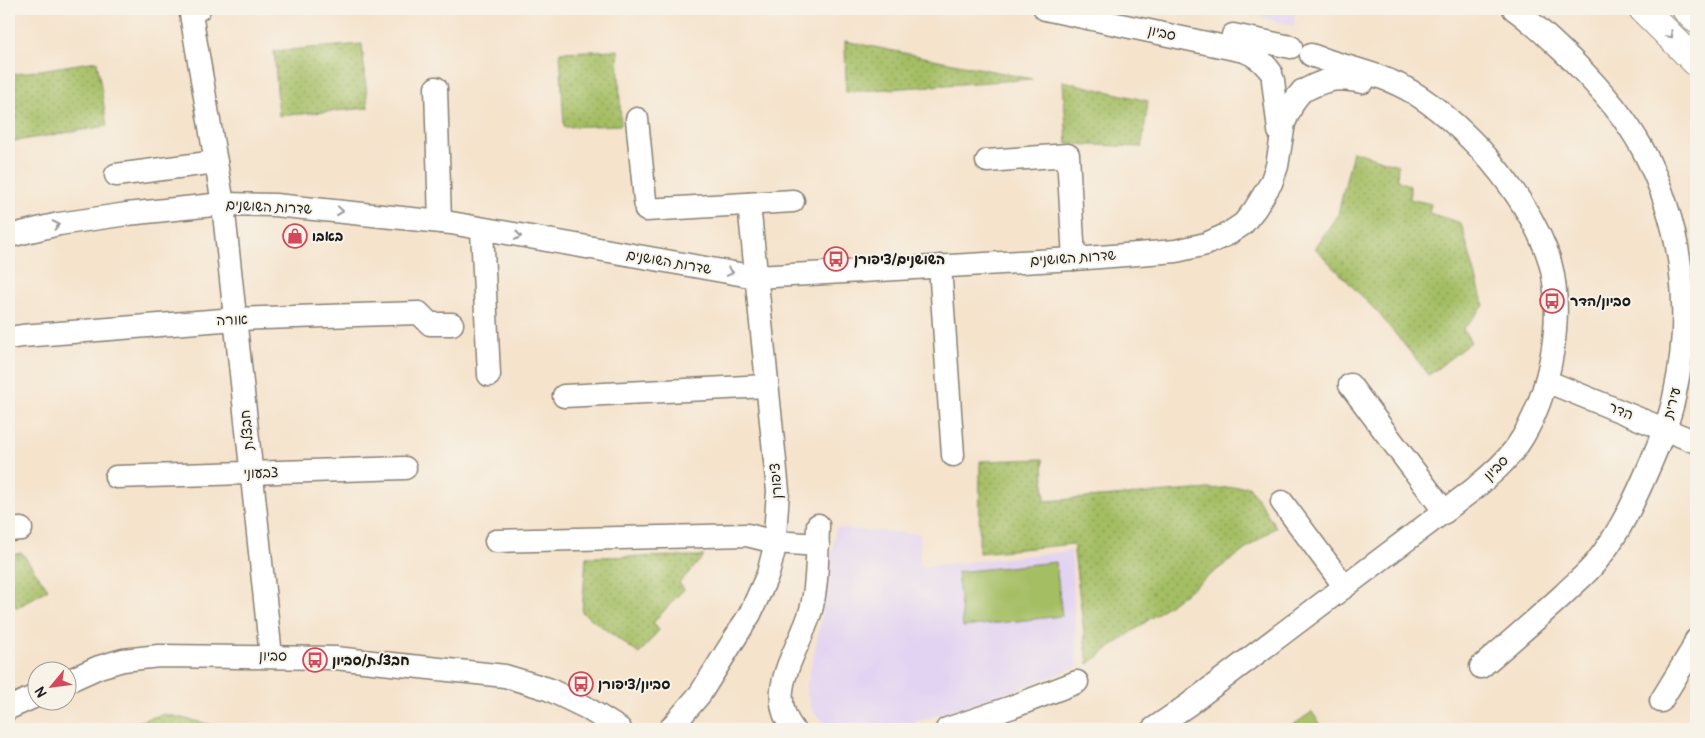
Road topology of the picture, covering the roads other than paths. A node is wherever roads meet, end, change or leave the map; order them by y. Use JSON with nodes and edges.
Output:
{"nodes":[{"id":1,"x":198,"y":9,"type":"edge"},
{"id":2,"x":1045,"y":9,"type":"edge"},
{"id":3,"x":1109,"y":9,"type":"edge"},
{"id":4,"x":1514,"y":9,"type":"edge"},
{"id":5,"x":1643,"y":9,"type":"edge"},
{"id":6,"x":1686,"y":9,"type":"edge"},
{"id":7,"x":1696,"y":19,"type":"edge"},
{"id":8,"x":1301,"y":51,"type":"junction"},
{"id":9,"x":1696,"y":62,"type":"edge"},
{"id":10,"x":1272,"y":76,"type":"junction"},
{"id":11,"x":436,"y":88,"type":"dead end"},
{"id":12,"x":1305,"y":90,"type":"junction"},
{"id":13,"x":1424,"y":100,"type":"junction"},
{"id":14,"x":637,"y":119,"type":"dead end"},
{"id":15,"x":1280,"y":148,"type":"junction"},
{"id":16,"x":216,"y":162,"type":"junction"},
{"id":17,"x":987,"y":162,"type":"dead end"},
{"id":18,"x":116,"y":175,"type":"dead end"},
{"id":19,"x":793,"y":201,"type":"dead end"},
{"id":20,"x":223,"y":204,"type":"junction"},
{"id":21,"x":749,"y":204,"type":"junction"},
{"id":22,"x":440,"y":222,"type":"junction"},
{"id":23,"x":482,"y":230,"type":"junction"},
{"id":24,"x":9,"y":236,"type":"edge"},
{"id":25,"x":1074,"y":258,"type":"junction"},
{"id":26,"x":940,"y":266,"type":"junction"},
{"id":27,"x":756,"y":277,"type":"junction"},
{"id":28,"x":235,"y":319,"type":"junction"},
{"id":29,"x":452,"y":324,"type":"dead end"},
{"id":30,"x":9,"y":338,"type":"edge"},
{"id":31,"x":488,"y":375,"type":"dead end"},
{"id":32,"x":1546,"y":381,"type":"junction"},
{"id":33,"x":1350,"y":385,"type":"dead end"},
{"id":34,"x":767,"y":386,"type":"junction"},
{"id":35,"x":564,"y":396,"type":"dead end"},
{"id":36,"x":1664,"y":429,"type":"junction"},
{"id":37,"x":1696,"y":442,"type":"edge"},
{"id":38,"x":953,"y":455,"type":"dead end"},
{"id":39,"x":405,"y":468,"type":"dead end"},
{"id":40,"x":252,"y":473,"type":"junction"},
{"id":41,"x":116,"y":477,"type":"dead end"},
{"id":42,"x":1282,"y":502,"type":"dead end"},
{"id":43,"x":1445,"y":512,"type":"junction"},
{"id":44,"x":496,"y":541,"type":"dead end"},
{"id":45,"x":775,"y":542,"type":"junction"},
{"id":46,"x":1345,"y":587,"type":"junction"},
{"id":47,"x":1696,"y":640,"type":"edge"},
{"id":48,"x":271,"y":656,"type":"junction"},
{"id":49,"x":1481,"y":667,"type":"dead end"},
{"id":50,"x":78,"y":676,"type":"edge"},
{"id":51,"x":1077,"y":682,"type":"dead end"},
{"id":52,"x":28,"y":699,"type":"edge"},
{"id":53,"x":1662,"y":700,"type":"dead end"},
{"id":54,"x":9,"y":708,"type":"edge"},
{"id":55,"x":620,"y":729,"type":"edge"},
{"id":56,"x":670,"y":729,"type":"edge"},
{"id":57,"x":793,"y":729,"type":"edge"},
{"id":58,"x":947,"y":729,"type":"edge"},
{"id":59,"x":1154,"y":729,"type":"edge"}],
"edges":[{"from":1,"to":16,"type":"street","name":"חבצלת"},
{"from":2,"to":10,"type":"street","name":"סביון"},
{"from":3,"to":8,"type":"street","name":"סביון"},
{"from":4,"to":36,"type":"street","name":"עירית"},
{"from":5,"to":9,"type":"main road","one_way":true},
{"from":6,"to":7,"type":"main road"},
{"from":8,"to":10,"type":"street"},
{"from":8,"to":12,"type":"street"},
{"from":8,"to":13,"type":"street","name":"סביון"},
{"from":10,"to":12,"type":"street"},
{"from":10,"to":15,"type":"street","name":"שדרות השושנים"},
{"from":11,"to":22,"type":"street"},
{"from":12,"to":13,"type":"street","name":"סביון"},
{"from":12,"to":15,"type":"street","name":"שדרות השושנים"},
{"from":13,"to":32,"type":"street","name":"סביון"},
{"from":14,"to":21,"type":"street"},
{"from":15,"to":25,"type":"street","name":"שדרות השושנים"},
{"from":16,"to":18,"type":"street"},
{"from":16,"to":20,"type":"street","name":"חבצלת"},
{"from":17,"to":25,"type":"street"},
{"from":19,"to":21,"type":"street"},
{"from":20,"to":22,"type":"street","name":"שדרות השושנים","one_way":true},
{"from":24,"to":20,"type":"street","name":"שדרות השושנים","one_way":true},
{"from":20,"to":28,"type":"street","name":"חבצלת"},
{"from":21,"to":27,"type":"street","name":"ציפורן"},
{"from":22,"to":23,"type":"street","name":"שדרות השושנים"},
{"from":23,"to":27,"type":"street","name":"שדרות השושנים","one_way":true},
{"from":23,"to":31,"type":"street"},
{"from":25,"to":26,"type":"street","name":"שדרות השושנים"},
{"from":26,"to":27,"type":"street","name":"שדרות השושנים"},
{"from":26,"to":38,"type":"street"},
{"from":27,"to":34,"type":"street","name":"ציפורן"},
{"from":28,"to":29,"type":"street","name":"אורה"},
{"from":28,"to":30,"type":"street","name":"אורה"},
{"from":28,"to":40,"type":"street","name":"חבצלת"},
{"from":32,"to":36,"type":"street","name":"הדר"},
{"from":32,"to":43,"type":"street","name":"סביון"},
{"from":33,"to":43,"type":"street"},
{"from":34,"to":35,"type":"street"},
{"from":34,"to":45,"type":"street","name":"ציפורן"},
{"from":36,"to":37,"type":"street","name":"הדר"},
{"from":36,"to":49,"type":"street","name":"עירית"},
{"from":39,"to":40,"type":"street","name":"צבעוני"},
{"from":40,"to":41,"type":"street","name":"צבעוני"},
{"from":40,"to":48,"type":"street","name":"חבצלת"},
{"from":42,"to":46,"type":"street"},
{"from":43,"to":46,"type":"street","name":"סביון"},
{"from":44,"to":45,"type":"street"},
{"from":45,"to":56,"type":"street","name":"ציפורן"},
{"from":45,"to":57,"type":"street"},
{"from":46,"to":59,"type":"street","name":"סביון"},
{"from":47,"to":53,"type":"street"},
{"from":48,"to":50,"type":"street","name":"סביון"},
{"from":48,"to":55,"type":"street","name":"סביון"},
{"from":51,"to":58,"type":"street"},
{"from":52,"to":54,"type":"street"}]}
